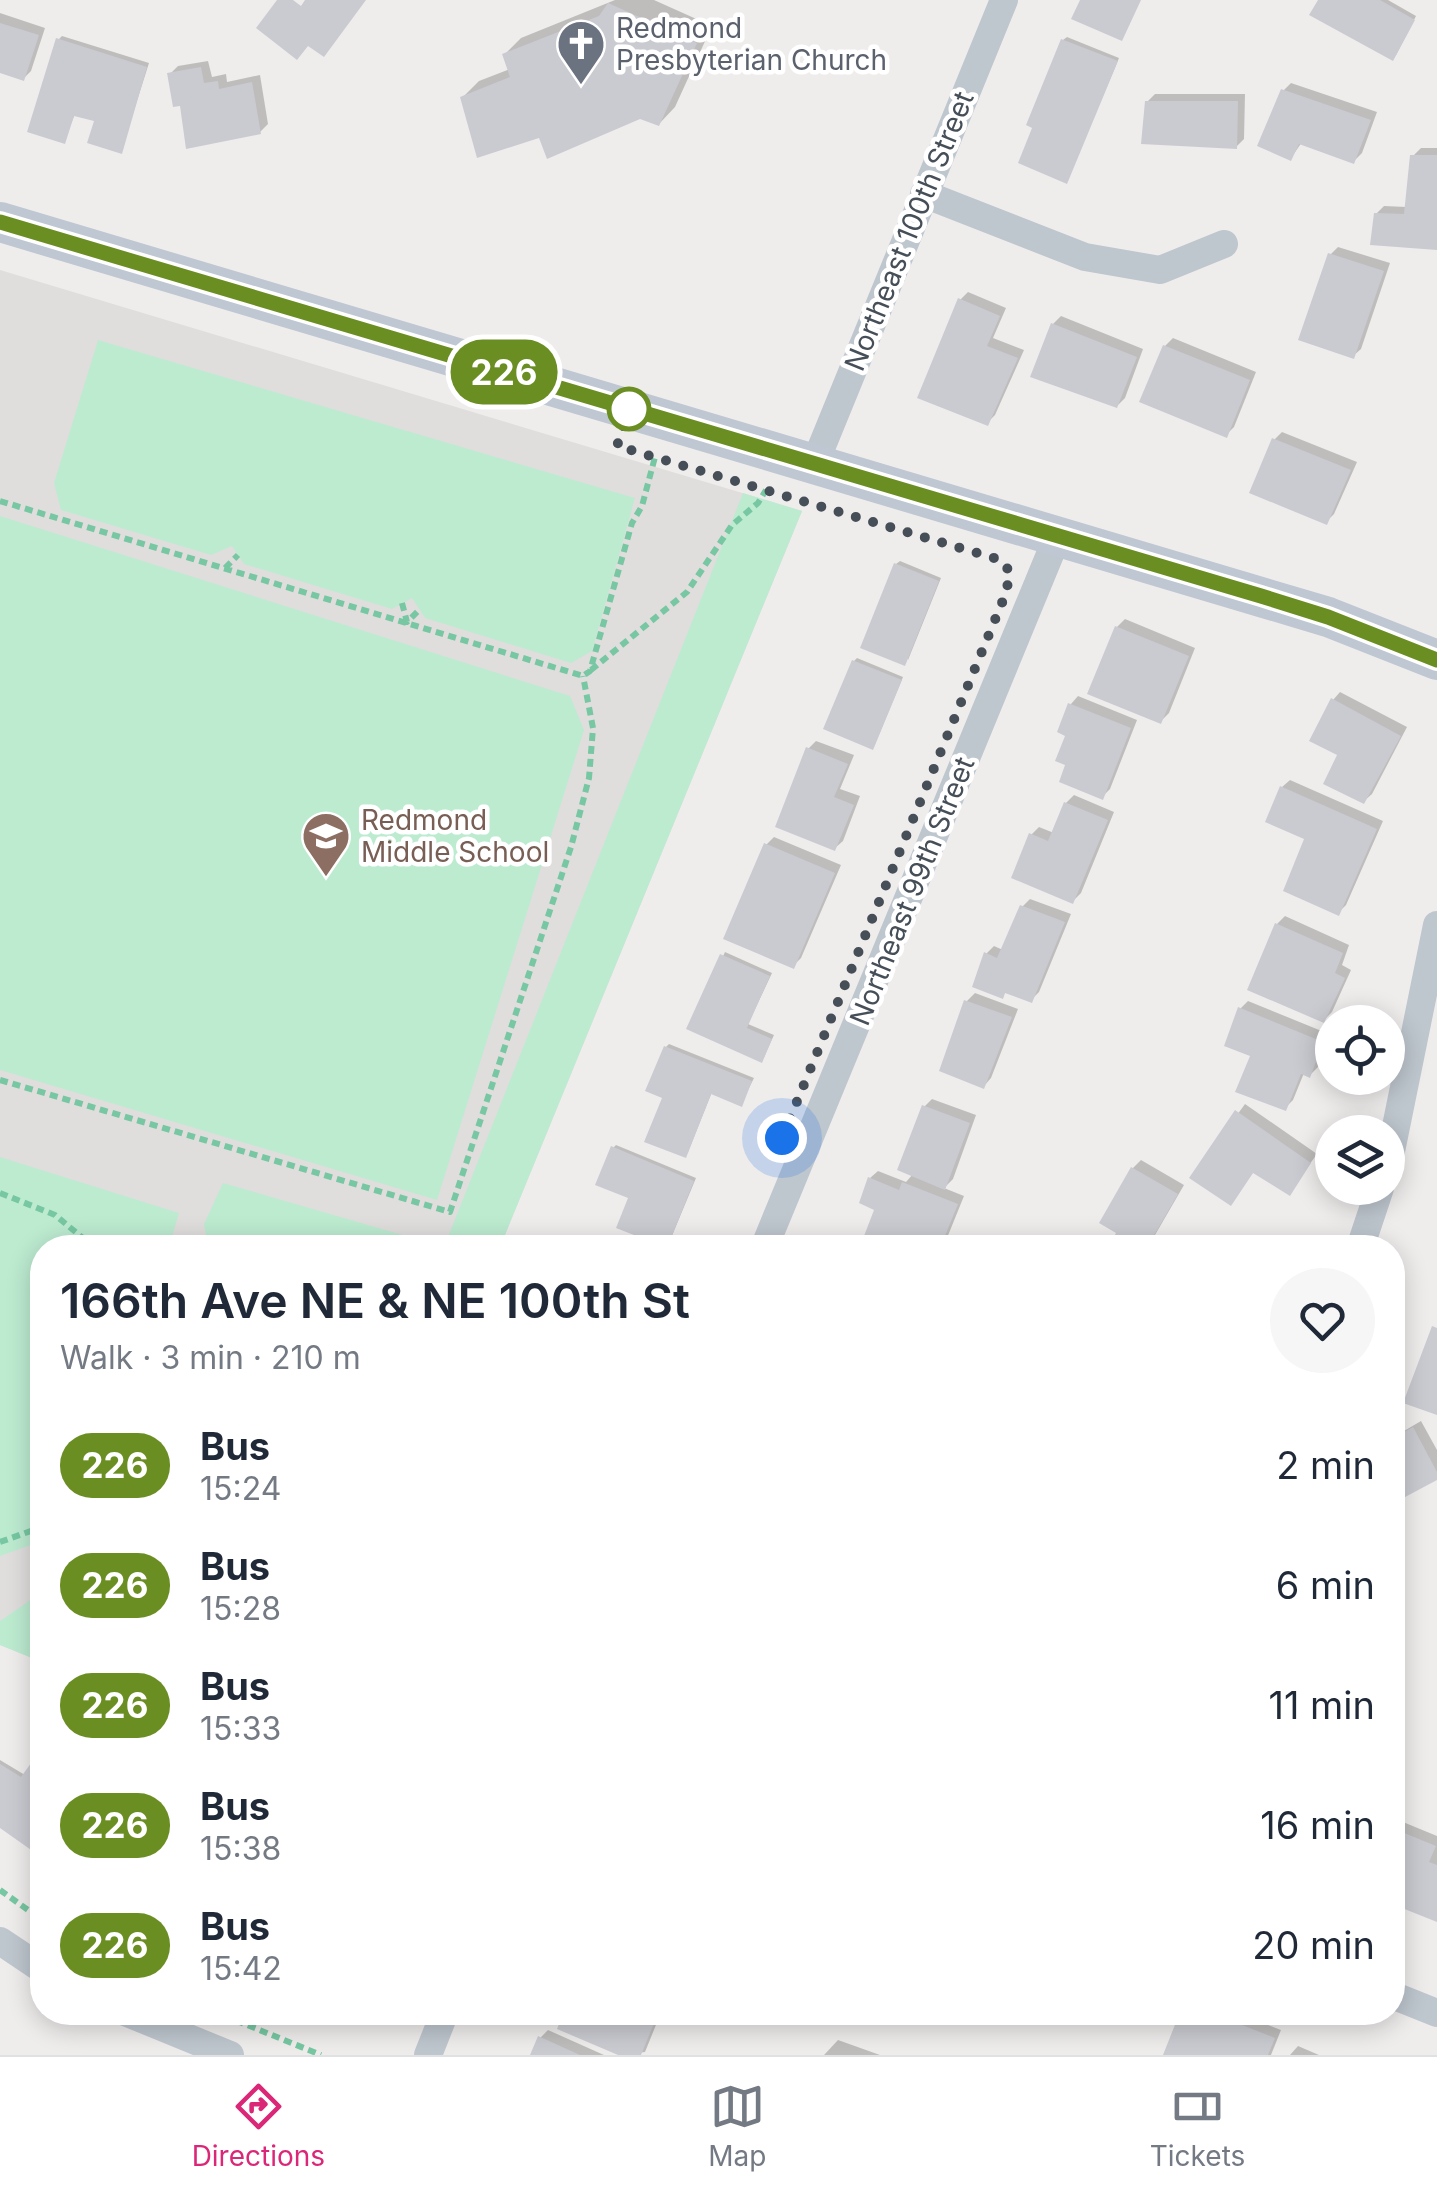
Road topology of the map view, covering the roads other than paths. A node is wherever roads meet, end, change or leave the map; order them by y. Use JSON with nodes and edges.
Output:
{"nodes":[{"id":1,"x":1004,"y":0,"type":"edge"},
{"id":2,"x":924,"y":194,"type":"junction"},
{"id":3,"x":0,"y":222,"type":"edge"},
{"id":4,"x":1224,"y":244,"type":"dead end"},
{"id":5,"x":815,"y":463,"type":"junction"},
{"id":6,"x":1058,"y":535,"type":"junction"},
{"id":7,"x":1437,"y":660,"type":"edge"},
{"id":8,"x":1437,"y":925,"type":"edge"},
{"id":9,"x":1398,"y":1115,"type":"edge"},
{"id":10,"x":1374,"y":1205,"type":"edge"},
{"id":11,"x":769,"y":1235,"type":"edge"},
{"id":12,"x":1364,"y":1235,"type":"edge"},
{"id":13,"x":0,"y":1941,"type":"edge"},
{"id":14,"x":30,"y":1961,"type":"edge"},
{"id":15,"x":1405,"y":2000,"type":"edge"},
{"id":16,"x":1437,"y":2014,"type":"edge"},
{"id":17,"x":157,"y":2025,"type":"edge"},
{"id":18,"x":441,"y":2025,"type":"edge"},
{"id":19,"x":230,"y":2055,"type":"edge"},
{"id":20,"x":428,"y":2055,"type":"edge"}],
"edges":[{"from":1,"to":2,"type":"street","name":"Northeast 100th Street"},
{"from":2,"to":4,"type":"street"},
{"from":2,"to":5,"type":"street","name":"Northeast 100th Street"},
{"from":3,"to":5,"type":"street"},
{"from":5,"to":6,"type":"street"},
{"from":6,"to":7,"type":"street"},
{"from":6,"to":11,"type":"street","name":"Northeast 99th Street"},
{"from":8,"to":9,"type":"street"},
{"from":10,"to":12,"type":"street"},
{"from":13,"to":14,"type":"street"},
{"from":15,"to":16,"type":"street"},
{"from":17,"to":19,"type":"street"},
{"from":18,"to":20,"type":"street"}]}
